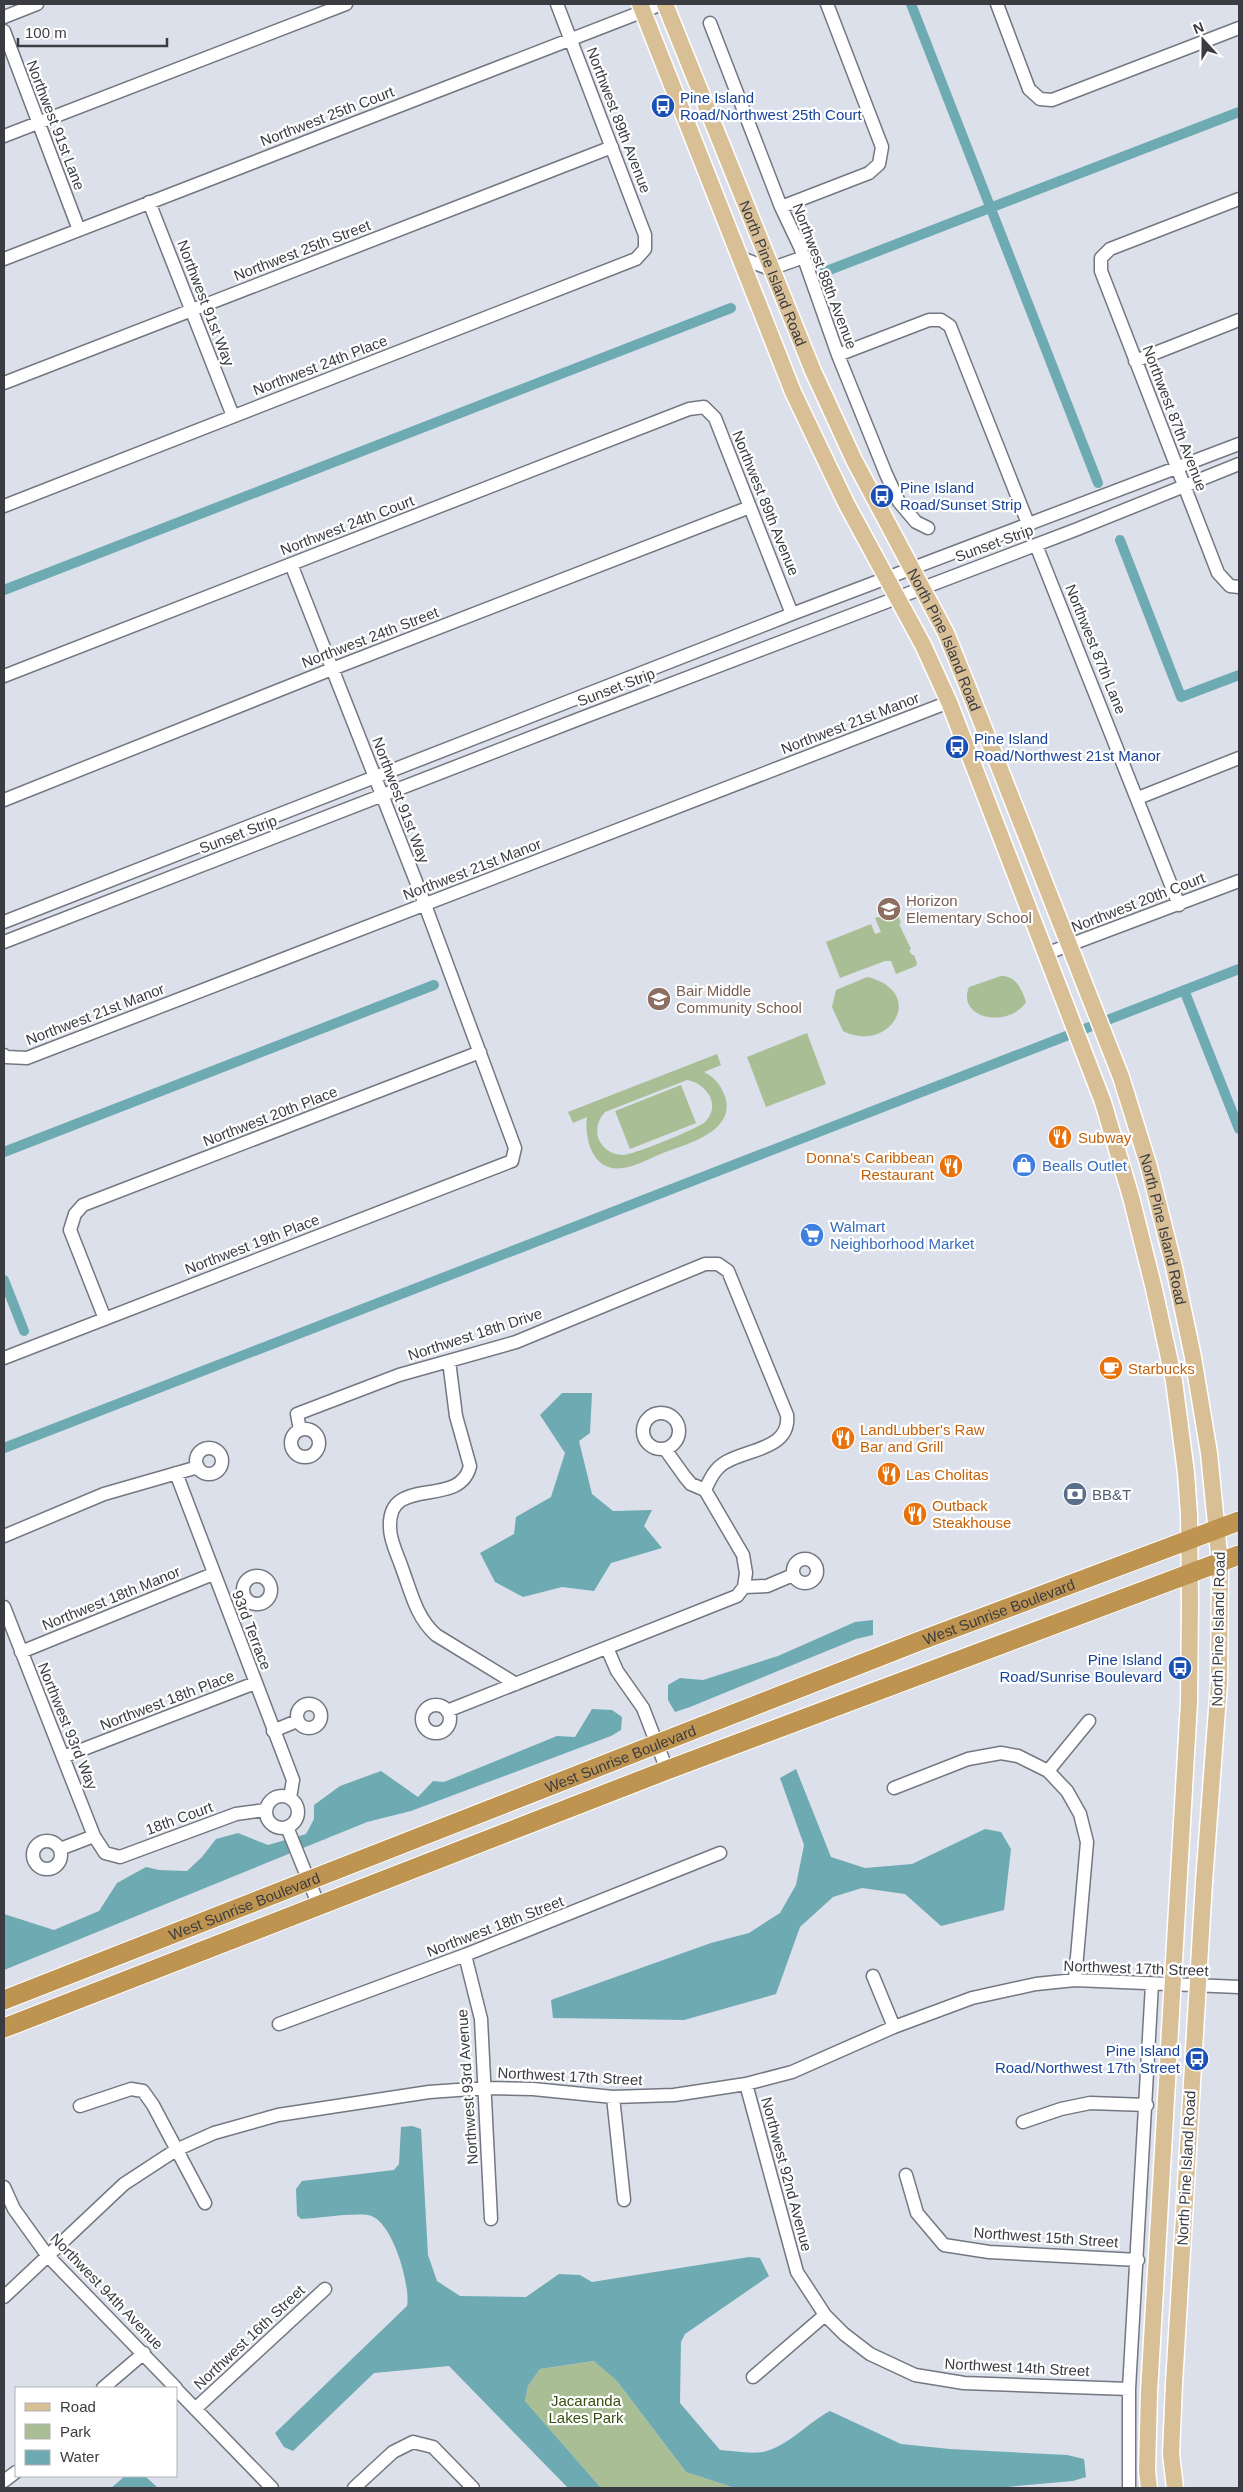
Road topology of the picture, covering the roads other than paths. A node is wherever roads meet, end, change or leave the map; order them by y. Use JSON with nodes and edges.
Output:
{"nodes":[{"id":1,"x":36,"y":4,"type":"edge"},
{"id":2,"x":346,"y":4,"type":"edge"},
{"id":3,"x":557,"y":4,"type":"edge"},
{"id":4,"x":664,"y":4,"type":"edge"},
{"id":5,"x":827,"y":4,"type":"edge"},
{"id":6,"x":997,"y":4,"type":"edge"},
{"id":7,"x":642,"y":7,"type":"edge"},
{"id":8,"x":4,"y":17,"type":"edge"},
{"id":9,"x":710,"y":23,"type":"dead end"},
{"id":10,"x":1239,"y":28,"type":"edge"},
{"id":11,"x":4,"y":31,"type":"edge"},
{"id":12,"x":570,"y":38,"type":"junction"},
{"id":13,"x":38,"y":123,"type":"junction"},
{"id":14,"x":4,"y":136,"type":"edge"},
{"id":15,"x":612,"y":147,"type":"junction"},
{"id":16,"x":1239,"y":199,"type":"edge"},
{"id":17,"x":149,"y":202,"type":"junction"},
{"id":18,"x":781,"y":207,"type":"junction"},
{"id":19,"x":79,"y":230,"type":"junction"},
{"id":20,"x":645,"y":249,"type":"joint"},
{"id":21,"x":738,"y":257,"type":"junction"},
{"id":22,"x":804,"y":257,"type":"junction"},
{"id":23,"x":4,"y":259,"type":"edge"},
{"id":24,"x":770,"y":269,"type":"junction"},
{"id":25,"x":192,"y":310,"type":"junction"},
{"id":26,"x":1239,"y":320,"type":"edge"},
{"id":27,"x":838,"y":355,"type":"junction"},
{"id":28,"x":1135,"y":361,"type":"junction"},
{"id":29,"x":4,"y":383,"type":"edge"},
{"id":30,"x":704,"y":407,"type":"joint"},
{"id":31,"x":233,"y":416,"type":"junction"},
{"id":32,"x":1239,"y":444,"type":"edge"},
{"id":33,"x":1239,"y":464,"type":"edge"},
{"id":34,"x":1176,"y":468,"type":"junction"},
{"id":35,"x":1183,"y":485,"type":"junction"},
{"id":36,"x":4,"y":506,"type":"edge"},
{"id":37,"x":750,"y":508,"type":"junction"},
{"id":38,"x":1029,"y":526,"type":"junction"},
{"id":39,"x":928,"y":528,"type":"dead end"},
{"id":40,"x":1036,"y":546,"type":"junction"},
{"id":41,"x":291,"y":564,"type":"junction"},
{"id":42,"x":912,"y":568,"type":"junction"},
{"id":43,"x":888,"y":578,"type":"junction"},
{"id":44,"x":922,"y":587,"type":"junction"},
{"id":45,"x":1234,"y":587,"type":"edge"},
{"id":46,"x":898,"y":597,"type":"junction"},
{"id":47,"x":792,"y":614,"type":"junction"},
{"id":48,"x":332,"y":669,"type":"junction"},
{"id":49,"x":4,"y":676,"type":"edge"},
{"id":50,"x":949,"y":702,"type":"junction"},
{"id":51,"x":1239,"y":758,"type":"edge"},
{"id":52,"x":375,"y":777,"type":"junction"},
{"id":53,"x":382,"y":795,"type":"junction"},
{"id":54,"x":1138,"y":798,"type":"junction"},
{"id":55,"x":4,"y":800,"type":"edge"},
{"id":56,"x":1239,"y":881,"type":"edge"},
{"id":57,"x":425,"y":905,"type":"junction"},
{"id":58,"x":1179,"y":905,"type":"junction"},
{"id":59,"x":4,"y":922,"type":"edge"},
{"id":60,"x":4,"y":942,"type":"edge"},
{"id":61,"x":1070,"y":945,"type":"junction"},
{"id":62,"x":1048,"y":953,"type":"junction"},
{"id":63,"x":480,"y":1052,"type":"junction"},
{"id":64,"x":5,"y":1056,"type":"edge"},
{"id":65,"x":512,"y":1161,"type":"joint"},
{"id":66,"x":105,"y":1319,"type":"junction"},
{"id":67,"x":4,"y":1358,"type":"edge"},
{"id":68,"x":448,"y":1361,"type":"junction"},
{"id":69,"x":300,"y":1430,"type":"dead end"},
{"id":70,"x":665,"y":1448,"type":"dead end"},
{"id":71,"x":198,"y":1467,"type":"dead end"},
{"id":72,"x":176,"y":1473,"type":"junction"},
{"id":73,"x":705,"y":1490,"type":"junction"},
{"id":74,"x":1239,"y":1521,"type":"edge"},
{"id":75,"x":1218,"y":1529,"type":"junction"},
{"id":76,"x":4,"y":1536,"type":"edge"},
{"id":77,"x":1189,"y":1540,"type":"junction"},
{"id":78,"x":1239,"y":1555,"type":"edge"},
{"id":79,"x":1220,"y":1564,"type":"junction"},
{"id":80,"x":213,"y":1574,"type":"junction"},
{"id":81,"x":1190,"y":1575,"type":"junction"},
{"id":82,"x":793,"y":1576,"type":"dead end"},
{"id":83,"x":744,"y":1587,"type":"junction"},
{"id":84,"x":244,"y":1595,"type":"dead end"},
{"id":85,"x":224,"y":1603,"type":"junction"},
{"id":86,"x":4,"y":1607,"type":"edge"},
{"id":87,"x":607,"y":1648,"type":"junction"},
{"id":88,"x":21,"y":1652,"type":"junction"},
{"id":89,"x":255,"y":1683,"type":"junction"},
{"id":90,"x":516,"y":1684,"type":"junction"},
{"id":91,"x":448,"y":1711,"type":"dead end"},
{"id":92,"x":297,"y":1721,"type":"dead end"},
{"id":93,"x":1089,"y":1721,"type":"dead end"},
{"id":94,"x":273,"y":1731,"type":"junction"},
{"id":95,"x":656,"y":1744,"type":"junction"},
{"id":96,"x":63,"y":1757,"type":"junction"},
{"id":97,"x":667,"y":1770,"type":"junction"},
{"id":98,"x":1048,"y":1771,"type":"junction"},
{"id":99,"x":894,"y":1788,"type":"dead end"},
{"id":100,"x":290,"y":1798,"type":"junction"},
{"id":101,"x":265,"y":1810,"type":"junction"},
{"id":102,"x":289,"y":1831,"type":"junction"},
{"id":103,"x":94,"y":1836,"type":"junction"},
{"id":104,"x":60,"y":1849,"type":"dead end"},
{"id":105,"x":720,"y":1853,"type":"dead end"},
{"id":106,"x":105,"y":1854,"type":"joint"},
{"id":107,"x":309,"y":1880,"type":"junction"},
{"id":108,"x":320,"y":1906,"type":"junction"},
{"id":109,"x":465,"y":1955,"type":"junction"},
{"id":110,"x":873,"y":1976,"type":"dead end"},
{"id":111,"x":1075,"y":1980,"type":"junction"},
{"id":112,"x":1152,"y":1984,"type":"junction"},
{"id":113,"x":1172,"y":1985,"type":"junction"},
{"id":114,"x":1197,"y":1986,"type":"junction"},
{"id":115,"x":1239,"y":1987,"type":"edge"},
{"id":116,"x":4,"y":2000,"type":"edge"},
{"id":117,"x":279,"y":2024,"type":"dead end"},
{"id":118,"x":894,"y":2027,"type":"junction"},
{"id":119,"x":4,"y":2028,"type":"edge"},
{"id":120,"x":746,"y":2084,"type":"junction"},
{"id":121,"x":486,"y":2088,"type":"junction"},
{"id":122,"x":613,"y":2097,"type":"junction"},
{"id":123,"x":1147,"y":2105,"type":"junction"},
{"id":124,"x":80,"y":2106,"type":"dead end"},
{"id":125,"x":1023,"y":2122,"type":"dead end"},
{"id":126,"x":176,"y":2150,"type":"junction"},
{"id":127,"x":906,"y":2175,"type":"dead end"},
{"id":128,"x":4,"y":2187,"type":"edge"},
{"id":129,"x":624,"y":2200,"type":"dead end"},
{"id":130,"x":205,"y":2203,"type":"dead end"},
{"id":131,"x":491,"y":2219,"type":"dead end"},
{"id":132,"x":47,"y":2255,"type":"junction"},
{"id":133,"x":1138,"y":2260,"type":"junction"},
{"id":134,"x":797,"y":2272,"type":"joint"},
{"id":135,"x":325,"y":2288,"type":"dead end"},
{"id":136,"x":4,"y":2297,"type":"edge"},
{"id":137,"x":825,"y":2315,"type":"junction"},
{"id":138,"x":144,"y":2353,"type":"junction"},
{"id":139,"x":752,"y":2377,"type":"dead end"},
{"id":140,"x":104,"y":2387,"type":"edge"},
{"id":141,"x":175,"y":2387,"type":"edge"},
{"id":142,"x":178,"y":2390,"type":"edge"},
{"id":143,"x":1129,"y":2390,"type":"junction"},
{"id":144,"x":195,"y":2409,"type":"junction"},
{"id":145,"x":15,"y":2473,"type":"edge"},
{"id":146,"x":4,"y":2481,"type":"edge"},
{"id":147,"x":272,"y":2488,"type":"edge"},
{"id":148,"x":354,"y":2488,"type":"edge"},
{"id":149,"x":473,"y":2488,"type":"edge"},
{"id":150,"x":1129,"y":2488,"type":"edge"},
{"id":151,"x":1149,"y":2488,"type":"edge"},
{"id":152,"x":1174,"y":2488,"type":"edge"}],
"edges":[{"from":1,"to":8,"type":"street"},
{"from":2,"to":13,"type":"street"},
{"from":3,"to":12,"type":"street","name":"Northwest 89th Avenue"},
{"from":4,"to":7,"type":"street","name":"Northwest 25th Court"},
{"from":4,"to":24,"type":"main road","name":"North Pine Island Road"},
{"from":5,"to":18,"type":"street"},
{"from":6,"to":10,"type":"street"},
{"from":7,"to":12,"type":"street","name":"Northwest 25th Court"},
{"from":7,"to":21,"type":"main road","name":"North Pine Island Road"},
{"from":9,"to":18,"type":"street","name":"Northwest 88th Avenue"},
{"from":11,"to":13,"type":"street","name":"Northwest 91st Lane"},
{"from":12,"to":15,"type":"street","name":"Northwest 89th Avenue"},
{"from":12,"to":17,"type":"street","name":"Northwest 25th Court"},
{"from":13,"to":14,"type":"street"},
{"from":13,"to":19,"type":"street","name":"Northwest 91st Lane"},
{"from":15,"to":20,"type":"street","name":"Northwest 89th Avenue"},
{"from":15,"to":25,"type":"street","name":"Northwest 25th Street"},
{"from":16,"to":28,"type":"street","name":"Northwest 87th Avenue"},
{"from":17,"to":19,"type":"street","name":"Northwest 25th Court"},
{"from":17,"to":25,"type":"street","name":"Northwest 91st Way"},
{"from":18,"to":22,"type":"street","name":"Northwest 88th Avenue"},
{"from":19,"to":23,"type":"street","name":"Northwest 25th Court"},
{"from":20,"to":31,"type":"street","name":"Northwest 24th Place"},
{"from":21,"to":24,"type":"street"},
{"from":21,"to":43,"type":"main road","name":"North Pine Island Road"},
{"from":22,"to":24,"type":"street"},
{"from":22,"to":27,"type":"street","name":"Northwest 88th Avenue"},
{"from":24,"to":42,"type":"main road","name":"North Pine Island Road"},
{"from":25,"to":29,"type":"street","name":"Northwest 25th Street"},
{"from":25,"to":31,"type":"street","name":"Northwest 91st Way"},
{"from":26,"to":28,"type":"street"},
{"from":27,"to":38,"type":"street"},
{"from":27,"to":39,"type":"street","name":"Northwest 88th Avenue"},
{"from":28,"to":34,"type":"street","name":"Northwest 87th Avenue"},
{"from":30,"to":37,"type":"street","name":"Northwest 89th Avenue"},
{"from":30,"to":41,"type":"street","name":"Northwest 24th Court"},
{"from":31,"to":36,"type":"street","name":"Northwest 24th Place"},
{"from":32,"to":34,"type":"street","name":"Sunset Strip"},
{"from":33,"to":35,"type":"street","name":"Sunset Strip"},
{"from":34,"to":35,"type":"street","name":"Northwest 87th Avenue"},
{"from":34,"to":38,"type":"street","name":"Sunset Strip"},
{"from":35,"to":40,"type":"street","name":"Sunset Strip"},
{"from":35,"to":45,"type":"street","name":"Northwest 87th Avenue"},
{"from":37,"to":47,"type":"street","name":"Northwest 89th Avenue"},
{"from":37,"to":48,"type":"street","name":"Northwest 24th Street"},
{"from":38,"to":42,"type":"street","name":"Sunset Strip"},
{"from":40,"to":44,"type":"street","name":"Sunset Strip"},
{"from":40,"to":54,"type":"street","name":"Northwest 87th Lane"},
{"from":41,"to":48,"type":"street","name":"Northwest 91st Way"},
{"from":41,"to":49,"type":"street","name":"Northwest 24th Court"},
{"from":42,"to":43,"type":"street","name":"Sunset Strip"},
{"from":42,"to":44,"type":"main road","name":"North Pine Island Road"},
{"from":43,"to":46,"type":"main road","name":"North Pine Island Road"},
{"from":43,"to":47,"type":"street","name":"Sunset Strip"},
{"from":44,"to":46,"type":"street","name":"Sunset Strip"},
{"from":44,"to":61,"type":"main road","name":"North Pine Island Road"},
{"from":46,"to":50,"type":"main road","name":"North Pine Island Road"},
{"from":46,"to":53,"type":"street","name":"Sunset Strip"},
{"from":47,"to":52,"type":"street","name":"Sunset Strip"},
{"from":48,"to":52,"type":"street","name":"Northwest 91st Way"},
{"from":48,"to":55,"type":"street","name":"Northwest 24th Street"},
{"from":50,"to":57,"type":"street","name":"Northwest 21st Manor"},
{"from":50,"to":62,"type":"main road","name":"North Pine Island Road"},
{"from":51,"to":54,"type":"street"},
{"from":52,"to":53,"type":"street","name":"Northwest 91st Way"},
{"from":52,"to":59,"type":"street","name":"Sunset Strip"},
{"from":53,"to":57,"type":"street","name":"Northwest 91st Way"},
{"from":53,"to":60,"type":"street","name":"Sunset Strip"},
{"from":54,"to":58,"type":"street","name":"Northwest 87th Lane"},
{"from":56,"to":58,"type":"street","name":"Northwest 20th Court"},
{"from":57,"to":63,"type":"street","name":"Northwest 91st Way"},
{"from":57,"to":64,"type":"street","name":"Northwest 21st Manor"},
{"from":58,"to":61,"type":"street","name":"Northwest 20th Court"},
{"from":61,"to":62,"type":"street","name":"Northwest 20th Court"},
{"from":61,"to":75,"type":"main road","name":"North Pine Island Road"},
{"from":62,"to":77,"type":"main road","name":"North Pine Island Road"},
{"from":63,"to":65,"type":"street","name":"Northwest 91st Way"},
{"from":63,"to":66,"type":"street","name":"Northwest 20th Place"},
{"from":65,"to":66,"type":"street","name":"Northwest 19th Place"},
{"from":66,"to":67,"type":"street","name":"Northwest 19th Place"},
{"from":68,"to":69,"type":"street","name":"Northwest 18th Drive"},
{"from":68,"to":73,"type":"street","name":"Northwest 18th Drive"},
{"from":68,"to":90,"type":"street"},
{"from":70,"to":73,"type":"street"},
{"from":71,"to":72,"type":"street"},
{"from":72,"to":76,"type":"street"},
{"from":72,"to":80,"type":"street","name":"93rd Terrace"},
{"from":73,"to":83,"type":"street"},
{"from":74,"to":75,"type":"highway","name":"West Sunrise Boulevard"},
{"from":75,"to":77,"type":"highway","name":"West Sunrise Boulevard"},
{"from":75,"to":79,"type":"main road","name":"North Pine Island Road"},
{"from":77,"to":81,"type":"main road","name":"North Pine Island Road"},
{"from":77,"to":95,"type":"highway","name":"West Sunrise Boulevard"},
{"from":78,"to":79,"type":"highway","name":"West Sunrise Boulevard"},
{"from":79,"to":81,"type":"highway","name":"West Sunrise Boulevard"},
{"from":79,"to":114,"type":"main road","name":"North Pine Island Road"},
{"from":80,"to":85,"type":"street","name":"93rd Terrace"},
{"from":80,"to":88,"type":"street","name":"Northwest 18th Manor"},
{"from":81,"to":97,"type":"highway","name":"West Sunrise Boulevard"},
{"from":81,"to":113,"type":"main road","name":"North Pine Island Road"},
{"from":82,"to":83,"type":"street"},
{"from":83,"to":87,"type":"street"},
{"from":84,"to":85,"type":"street"},
{"from":85,"to":89,"type":"street","name":"93rd Terrace"},
{"from":86,"to":88,"type":"street","name":"Northwest 93rd Way"},
{"from":87,"to":90,"type":"street"},
{"from":87,"to":95,"type":"street"},
{"from":88,"to":96,"type":"street","name":"Northwest 93rd Way"},
{"from":89,"to":94,"type":"street","name":"93rd Terrace"},
{"from":89,"to":96,"type":"street","name":"Northwest 18th Place"},
{"from":90,"to":91,"type":"street"},
{"from":92,"to":94,"type":"street"},
{"from":93,"to":98,"type":"street"},
{"from":94,"to":100,"type":"street","name":"93rd Terrace"},
{"from":95,"to":97,"type":"street"},
{"from":95,"to":107,"type":"highway","name":"West Sunrise Boulevard"},
{"from":96,"to":103,"type":"street","name":"Northwest 93rd Way"},
{"from":97,"to":108,"type":"highway","name":"West Sunrise Boulevard"},
{"from":98,"to":99,"type":"street"},
{"from":98,"to":111,"type":"street"},
{"from":100,"to":101,"type":"street"},
{"from":100,"to":102,"type":"street"},
{"from":101,"to":102,"type":"street"},
{"from":101,"to":106,"type":"street","name":"18th Court"},
{"from":102,"to":107,"type":"street"},
{"from":103,"to":104,"type":"street"},
{"from":103,"to":106,"type":"street","name":"Northwest 93rd Way"},
{"from":105,"to":109,"type":"street","name":"Northwest 18th Street"},
{"from":107,"to":108,"type":"street"},
{"from":107,"to":116,"type":"highway","name":"West Sunrise Boulevard"},
{"from":108,"to":119,"type":"highway","name":"West Sunrise Boulevard"},
{"from":109,"to":117,"type":"street","name":"Northwest 18th Street"},
{"from":109,"to":121,"type":"street","name":"Northwest 93rd Avenue"},
{"from":110,"to":118,"type":"street"},
{"from":111,"to":112,"type":"street","name":"Northwest 17th Street"},
{"from":111,"to":118,"type":"street","name":"Northwest 17th Street"},
{"from":112,"to":113,"type":"street","name":"Northwest 17th Street"},
{"from":112,"to":123,"type":"street"},
{"from":113,"to":114,"type":"street","name":"Northwest 17th Street"},
{"from":113,"to":151,"type":"main road","name":"North Pine Island Road"},
{"from":114,"to":115,"type":"street","name":"Northwest 17th Street"},
{"from":114,"to":152,"type":"main road","name":"North Pine Island Road"},
{"from":118,"to":120,"type":"street","name":"Northwest 17th Street"},
{"from":120,"to":122,"type":"street","name":"Northwest 17th Street"},
{"from":120,"to":134,"type":"street","name":"Northwest 92nd Avenue"},
{"from":121,"to":122,"type":"street","name":"Northwest 17th Street"},
{"from":121,"to":126,"type":"street","name":"Northwest 17th Street"},
{"from":121,"to":131,"type":"street","name":"Northwest 93rd Avenue"},
{"from":122,"to":129,"type":"street"},
{"from":123,"to":125,"type":"street"},
{"from":123,"to":133,"type":"street"},
{"from":124,"to":126,"type":"street"},
{"from":126,"to":130,"type":"street"},
{"from":126,"to":132,"type":"street","name":"Northwest 17th Street"},
{"from":127,"to":133,"type":"street","name":"Northwest 15th Street"},
{"from":128,"to":132,"type":"street","name":"Northwest 94th Avenue"},
{"from":132,"to":136,"type":"street","name":"Northwest 17th Street"},
{"from":132,"to":138,"type":"street","name":"Northwest 94th Avenue"},
{"from":133,"to":143,"type":"street"},
{"from":134,"to":137,"type":"street","name":"Northwest 14th Street"},
{"from":135,"to":144,"type":"street","name":"Northwest 16th Street"},
{"from":137,"to":139,"type":"street"},
{"from":137,"to":143,"type":"street","name":"Northwest 14th Street"},
{"from":138,"to":140,"type":"street"},
{"from":138,"to":141,"type":"street","name":"Northwest 94th Avenue"},
{"from":142,"to":144,"type":"street","name":"Northwest 94th Avenue"},
{"from":143,"to":150,"type":"street"},
{"from":144,"to":147,"type":"street","name":"Northwest 94th Avenue"},
{"from":145,"to":146,"type":"street"},
{"from":148,"to":149,"type":"street"}]}
